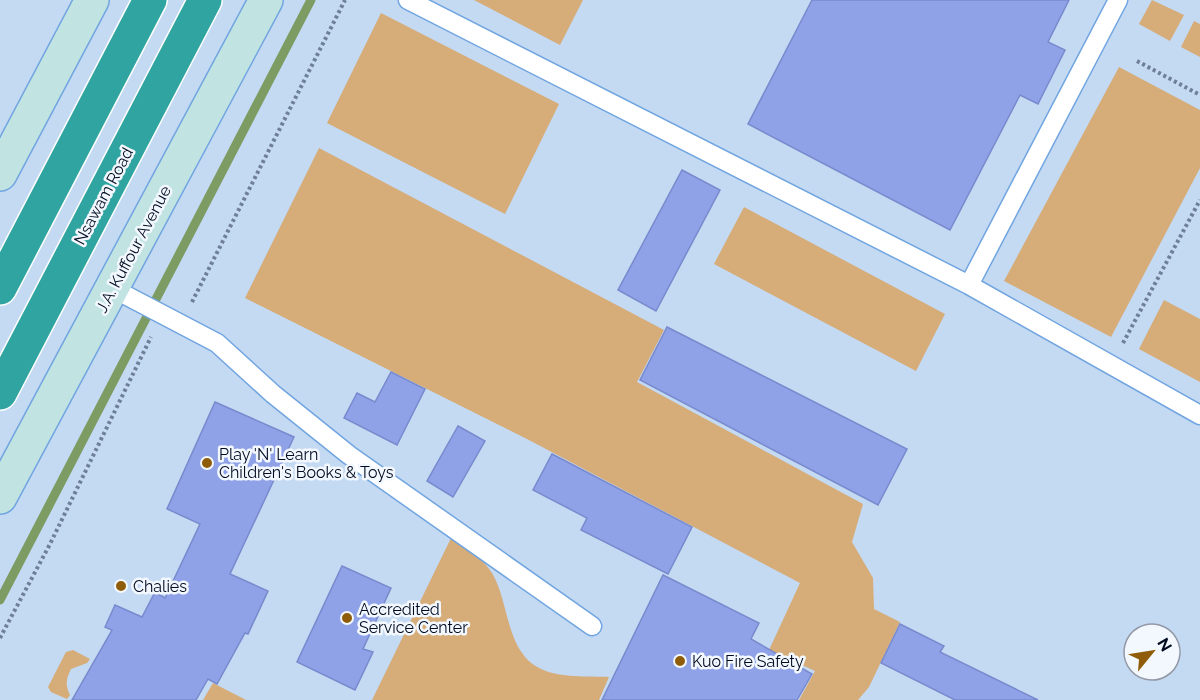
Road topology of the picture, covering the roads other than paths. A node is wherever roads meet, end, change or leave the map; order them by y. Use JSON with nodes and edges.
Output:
{"nodes":[{"id":1,"x":92,"y":0,"type":"edge"},
{"id":2,"x":150,"y":0,"type":"edge"},
{"id":3,"x":205,"y":0,"type":"edge"},
{"id":4,"x":266,"y":0,"type":"edge"},
{"id":5,"x":408,"y":0,"type":"edge"},
{"id":6,"x":1118,"y":0,"type":"edge"},
{"id":7,"x":0,"y":174,"type":"edge"},
{"id":8,"x":969,"y":285,"type":"junction"},
{"id":9,"x":0,"y":288,"type":"edge"},
{"id":10,"x":112,"y":288,"type":"junction"},
{"id":11,"x":0,"y":393,"type":"edge"},
{"id":12,"x":1200,"y":415,"type":"edge"},
{"id":13,"x":0,"y":497,"type":"edge"},
{"id":14,"x":592,"y":626,"type":"dead end"}],
"edges":[{"from":1,"to":7,"type":"main road"},
{"from":2,"to":9,"type":"highway"},
{"from":3,"to":11,"type":"highway","name":"Nsawam Road"},
{"from":4,"to":10,"type":"main road","name":"J.A. Kuffour Avenue"},
{"from":5,"to":8,"type":"lane"},
{"from":6,"to":8,"type":"lane"},
{"from":8,"to":12,"type":"lane"},
{"from":10,"to":13,"type":"main road","name":"J.A. Kuffour Avenue"},
{"from":10,"to":14,"type":"lane"}]}
